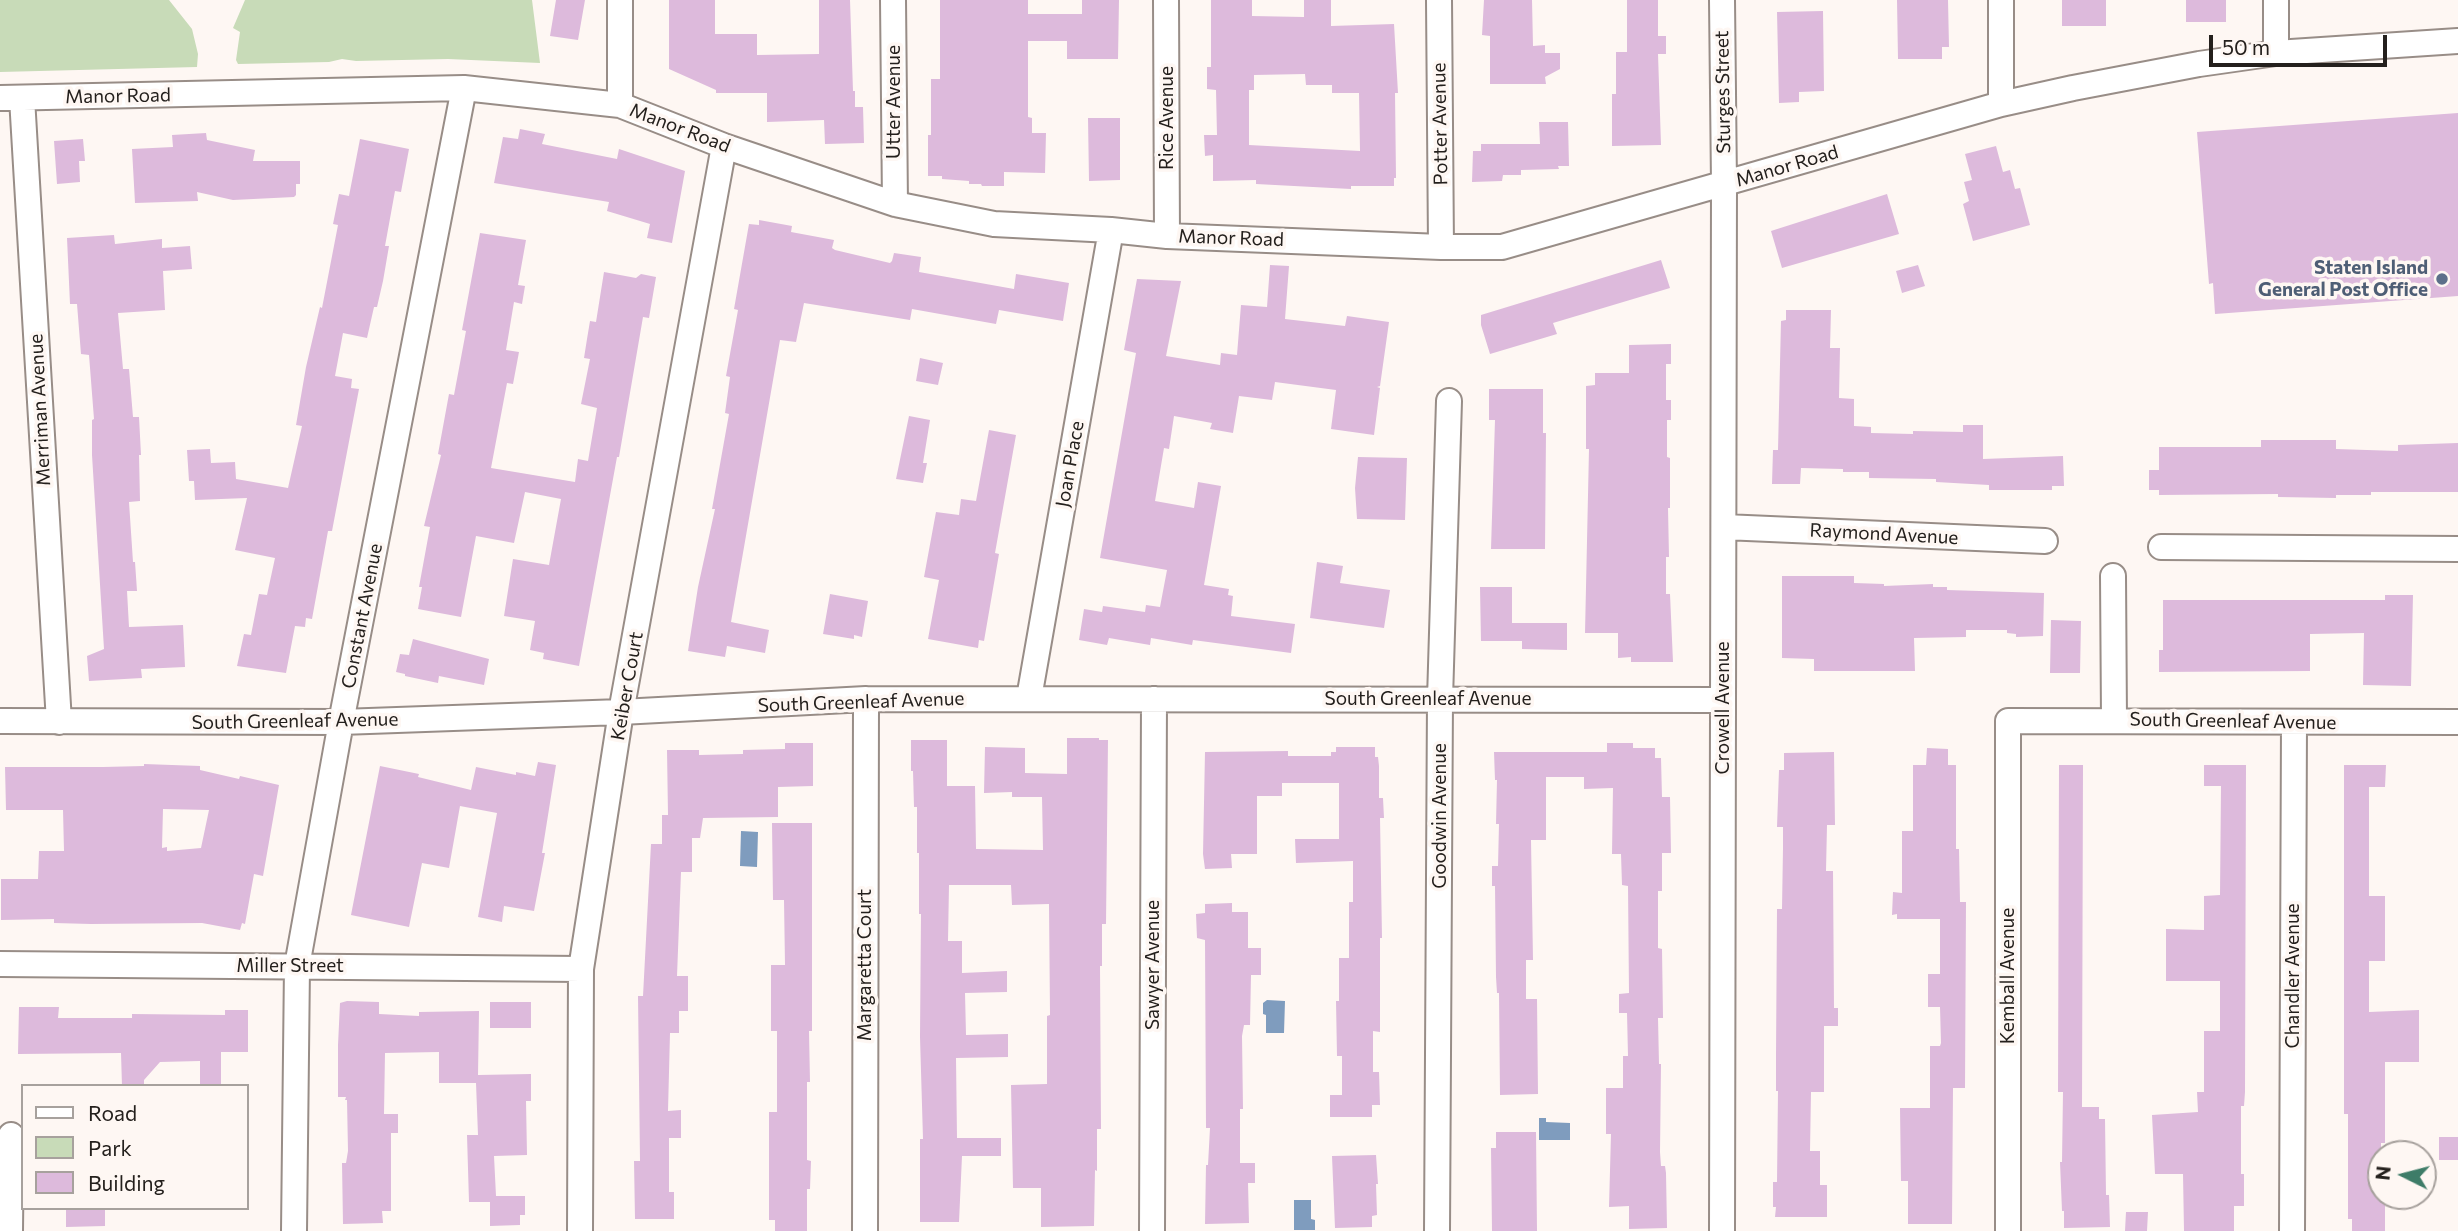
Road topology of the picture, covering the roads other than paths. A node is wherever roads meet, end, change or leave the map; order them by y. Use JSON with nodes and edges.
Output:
{"nodes":[{"id":1,"x":620,"y":0,"type":"edge"},
{"id":2,"x":893,"y":0,"type":"edge"},
{"id":3,"x":1166,"y":0,"type":"edge"},
{"id":4,"x":1439,"y":0,"type":"edge"},
{"id":5,"x":1722,"y":0,"type":"edge"},
{"id":6,"x":2001,"y":0,"type":"edge"},
{"id":7,"x":2277,"y":0,"type":"edge"},
{"id":8,"x":2458,"y":41,"type":"edge"},
{"id":9,"x":2276,"y":54,"type":"junction"},
{"id":10,"x":464,"y":88,"type":"junction"},
{"id":11,"x":11,"y":98,"type":"edge"},
{"id":12,"x":2001,"y":104,"type":"junction"},
{"id":13,"x":620,"y":105,"type":"junction"},
{"id":14,"x":724,"y":146,"type":"junction"},
{"id":15,"x":1724,"y":184,"type":"junction"},
{"id":16,"x":895,"y":204,"type":"junction"},
{"id":17,"x":1111,"y":230,"type":"junction"},
{"id":18,"x":1167,"y":236,"type":"junction"},
{"id":19,"x":1441,"y":247,"type":"junction"},
{"id":20,"x":1449,"y":401,"type":"dead end"},
{"id":21,"x":1724,"y":527,"type":"junction"},
{"id":22,"x":2045,"y":541,"type":"dead end"},
{"id":23,"x":2161,"y":547,"type":"dead end"},
{"id":24,"x":2458,"y":549,"type":"edge"},
{"id":25,"x":2113,"y":576,"type":"dead end"},
{"id":26,"x":1028,"y":698,"type":"junction"},
{"id":27,"x":866,"y":699,"type":"junction"},
{"id":28,"x":1154,"y":699,"type":"junction"},
{"id":29,"x":1440,"y":699,"type":"junction"},
{"id":30,"x":1723,"y":700,"type":"junction"},
{"id":31,"x":621,"y":712,"type":"junction"},
{"id":32,"x":2114,"y":720,"type":"junction"},
{"id":33,"x":0,"y":721,"type":"edge"},
{"id":34,"x":2008,"y":721,"type":"joint"},
{"id":35,"x":58,"y":722,"type":"junction"},
{"id":36,"x":341,"y":722,"type":"junction"},
{"id":37,"x":2294,"y":722,"type":"junction"},
{"id":38,"x":2458,"y":722,"type":"edge"},
{"id":39,"x":0,"y":964,"type":"edge"},
{"id":40,"x":297,"y":967,"type":"junction"},
{"id":41,"x":581,"y":970,"type":"junction"},
{"id":42,"x":11,"y":1135,"type":"dead end"},
{"id":43,"x":9,"y":1231,"type":"edge"},
{"id":44,"x":295,"y":1231,"type":"edge"},
{"id":45,"x":580,"y":1231,"type":"edge"},
{"id":46,"x":865,"y":1231,"type":"edge"},
{"id":47,"x":1152,"y":1231,"type":"edge"},
{"id":48,"x":1437,"y":1231,"type":"edge"},
{"id":49,"x":1722,"y":1231,"type":"edge"},
{"id":50,"x":2008,"y":1231,"type":"edge"},
{"id":51,"x":2292,"y":1231,"type":"edge"}],
"edges":[{"from":1,"to":13,"type":"street"},
{"from":2,"to":16,"type":"street","name":"Utter Avenue"},
{"from":3,"to":18,"type":"street","name":"Rice Avenue"},
{"from":4,"to":19,"type":"street","name":"Potter Avenue"},
{"from":5,"to":15,"type":"street","name":"Sturges Street"},
{"from":6,"to":12,"type":"street"},
{"from":7,"to":9,"type":"street"},
{"from":8,"to":9,"type":"street","name":"Manor Road"},
{"from":9,"to":12,"type":"street","name":"Manor Road"},
{"from":10,"to":11,"type":"street","name":"Manor Road"},
{"from":10,"to":13,"type":"street","name":"Manor Road"},
{"from":10,"to":36,"type":"street","name":"Constant Avenue"},
{"from":11,"to":35,"type":"street","name":"Merriman Avenue"},
{"from":12,"to":15,"type":"street","name":"Manor Road"},
{"from":13,"to":14,"type":"street","name":"Manor Road"},
{"from":14,"to":16,"type":"street","name":"Manor Road"},
{"from":14,"to":31,"type":"street","name":"Keiber Court"},
{"from":15,"to":19,"type":"street","name":"Manor Road"},
{"from":15,"to":21,"type":"street","name":"Crowell Avenue"},
{"from":16,"to":17,"type":"street","name":"Manor Road"},
{"from":17,"to":18,"type":"street","name":"Manor Road"},
{"from":17,"to":26,"type":"street","name":"Joan Place"},
{"from":18,"to":19,"type":"street","name":"Manor Road"},
{"from":20,"to":29,"type":"street","name":"Goodwin Avenue"},
{"from":21,"to":22,"type":"street","name":"Raymond Avenue"},
{"from":21,"to":30,"type":"street","name":"Crowell Avenue"},
{"from":23,"to":24,"type":"street"},
{"from":25,"to":32,"type":"street"},
{"from":26,"to":27,"type":"street","name":"South Greenleaf Avenue"},
{"from":26,"to":28,"type":"street","name":"South Greenleaf Avenue"},
{"from":27,"to":31,"type":"street","name":"South Greenleaf Avenue"},
{"from":27,"to":46,"type":"street","name":"Margaretta Court"},
{"from":28,"to":29,"type":"street","name":"South Greenleaf Avenue"},
{"from":28,"to":47,"type":"street","name":"Sawyer Avenue"},
{"from":29,"to":30,"type":"street","name":"South Greenleaf Avenue"},
{"from":29,"to":48,"type":"street","name":"Goodwin Avenue"},
{"from":30,"to":49,"type":"street","name":"Crowell Avenue"},
{"from":31,"to":36,"type":"street","name":"South Greenleaf Avenue"},
{"from":31,"to":41,"type":"street","name":"Keiber Court"},
{"from":32,"to":34,"type":"street","name":"South Greenleaf Avenue"},
{"from":32,"to":37,"type":"street","name":"South Greenleaf Avenue"},
{"from":33,"to":35,"type":"street","name":"South Greenleaf Avenue"},
{"from":34,"to":50,"type":"street","name":"Kemball Avenue"},
{"from":35,"to":36,"type":"street","name":"South Greenleaf Avenue"},
{"from":36,"to":40,"type":"street","name":"Constant Avenue"},
{"from":37,"to":38,"type":"street","name":"South Greenleaf Avenue"},
{"from":37,"to":51,"type":"street","name":"Chandler Avenue"},
{"from":39,"to":40,"type":"street","name":"Miller Street"},
{"from":40,"to":41,"type":"street","name":"Miller Street"},
{"from":40,"to":44,"type":"street","name":"Constant Avenue"},
{"from":41,"to":45,"type":"street","name":"Keiber Court"},
{"from":42,"to":43,"type":"street"}]}
